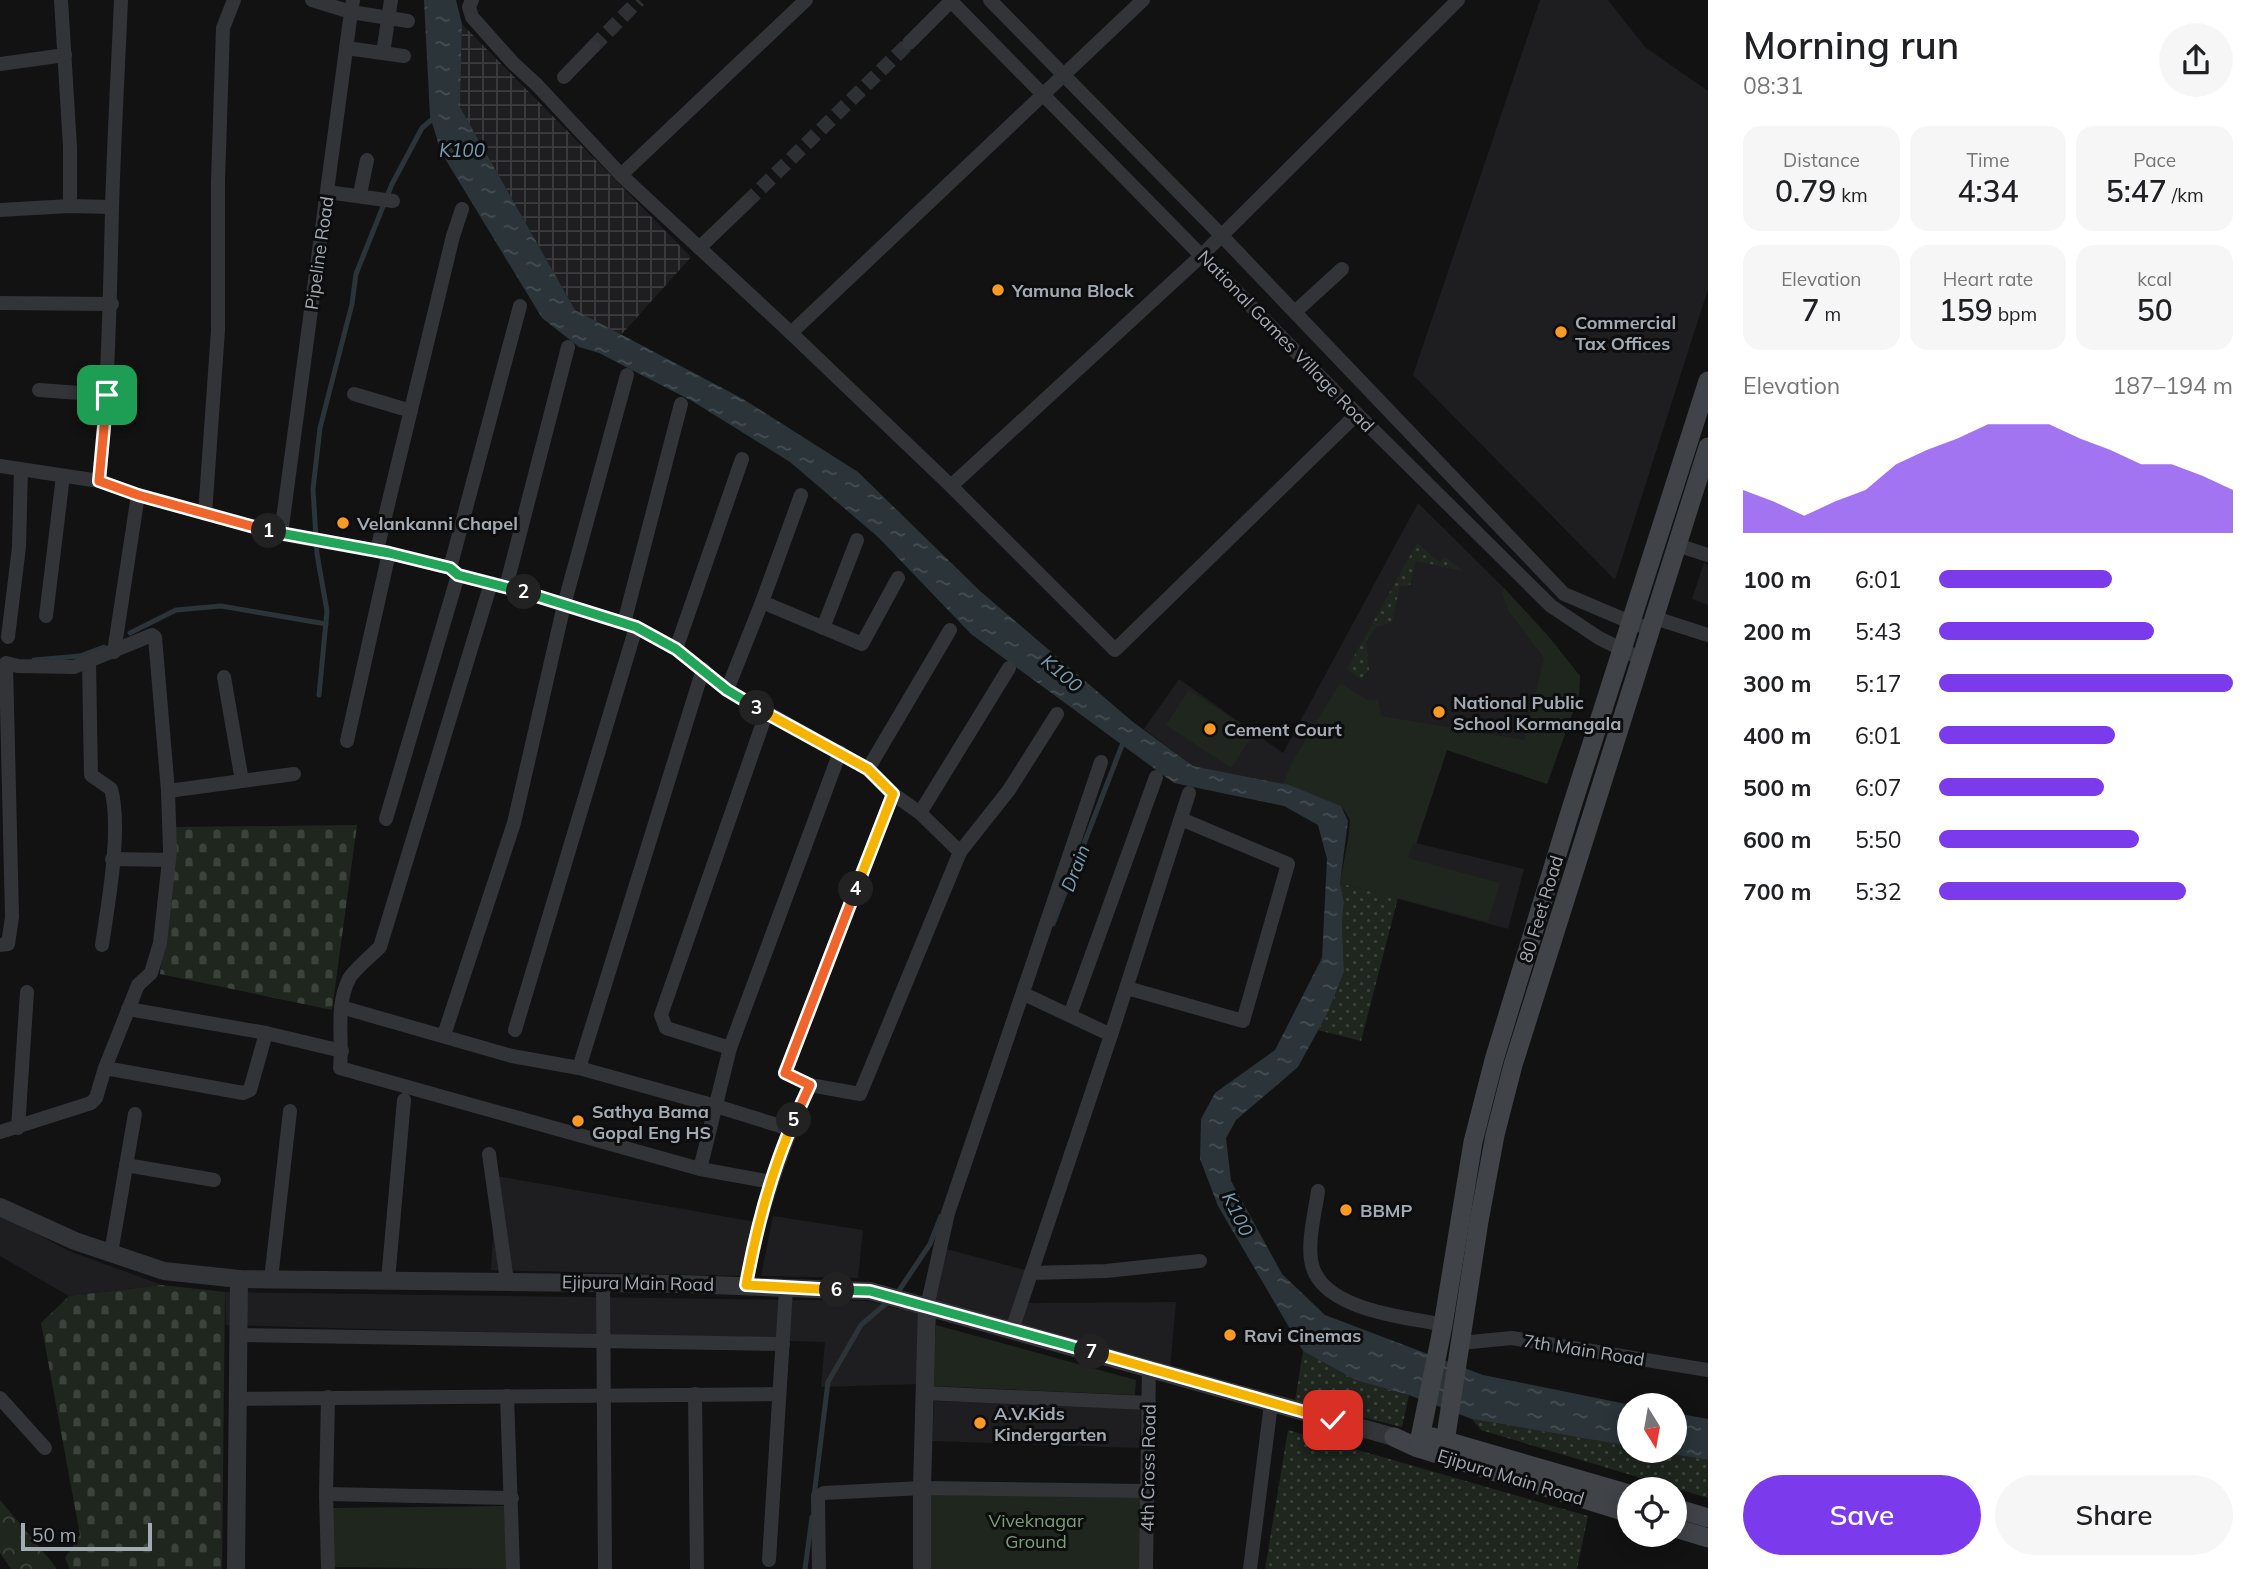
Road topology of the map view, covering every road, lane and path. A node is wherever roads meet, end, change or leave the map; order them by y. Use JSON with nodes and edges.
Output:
{"nodes":[{"id":1,"x":61,"y":0,"type":"edge"},
{"id":2,"x":121,"y":0,"type":"edge"},
{"id":3,"x":234,"y":0,"type":"edge"},
{"id":4,"x":312,"y":0,"type":"edge"},
{"id":5,"x":391,"y":0,"type":"edge"},
{"id":6,"x":471,"y":0,"type":"edge"},
{"id":7,"x":806,"y":0,"type":"edge"},
{"id":8,"x":990,"y":0,"type":"edge"},
{"id":9,"x":1143,"y":0,"type":"edge"},
{"id":10,"x":1458,"y":0,"type":"edge"},
{"id":11,"x":950,"y":1,"type":"edge"},
{"id":12,"x":352,"y":6,"type":"edge"},
{"id":13,"x":388,"y":18,"type":"junction"},
{"id":14,"x":408,"y":21,"type":"dead end"},
{"id":15,"x":909,"y":43,"type":"tunnel mouth"},
{"id":16,"x":593,"y":47,"type":"tunnel mouth"},
{"id":17,"x":346,"y":48,"type":"junction"},
{"id":18,"x":383,"y":53,"type":"junction"},
{"id":19,"x":65,"y":55,"type":"junction"},
{"id":20,"x":404,"y":56,"type":"dead end"},
{"id":21,"x":0,"y":64,"type":"edge"},
{"id":22,"x":1062,"y":76,"type":"junction"},
{"id":23,"x":564,"y":77,"type":"dead end"},
{"id":24,"x":1042,"y":95,"type":"junction"},
{"id":25,"x":367,"y":160,"type":"dead end"},
{"id":26,"x":621,"y":175,"type":"junction"},
{"id":27,"x":327,"y":192,"type":"junction"},
{"id":28,"x":360,"y":194,"type":"junction"},
{"id":29,"x":393,"y":201,"type":"dead end"},
{"id":30,"x":746,"y":203,"type":"tunnel mouth"},
{"id":31,"x":70,"y":206,"type":"junction"},
{"id":32,"x":112,"y":207,"type":"junction"},
{"id":33,"x":462,"y":209,"type":"dead end"},
{"id":34,"x":0,"y":210,"type":"edge"},
{"id":35,"x":1221,"y":235,"type":"junction"},
{"id":36,"x":699,"y":248,"type":"junction"},
{"id":37,"x":1202,"y":255,"type":"junction"},
{"id":38,"x":1342,"y":269,"type":"dead end"},
{"id":39,"x":0,"y":303,"type":"edge"},
{"id":40,"x":111,"y":304,"type":"junction"},
{"id":41,"x":520,"y":306,"type":"dead end"},
{"id":42,"x":1295,"y":312,"type":"junction"},
{"id":43,"x":791,"y":332,"type":"junction"},
{"id":44,"x":568,"y":347,"type":"dead end"},
{"id":45,"x":626,"y":375,"type":"dead end"},
{"id":46,"x":1708,"y":381,"type":"edge"},
{"id":47,"x":39,"y":390,"type":"dead end"},
{"id":48,"x":354,"y":394,"type":"dead end"},
{"id":49,"x":107,"y":395,"type":"junction"},
{"id":50,"x":681,"y":404,"type":"dead end"},
{"id":51,"x":411,"y":411,"type":"junction"},
{"id":52,"x":1357,"y":414,"type":"junction"},
{"id":53,"x":1708,"y":447,"type":"edge"},
{"id":54,"x":742,"y":460,"type":"dead end"},
{"id":55,"x":0,"y":466,"type":"edge"},
{"id":56,"x":21,"y":470,"type":"junction"},
{"id":57,"x":63,"y":476,"type":"junction"},
{"id":58,"x":99,"y":481,"type":"junction"},
{"id":59,"x":951,"y":486,"type":"junction"},
{"id":60,"x":138,"y":495,"type":"junction"},
{"id":61,"x":801,"y":495,"type":"dead end"},
{"id":62,"x":205,"y":514,"type":"junction"},
{"id":63,"x":281,"y":534,"type":"junction"},
{"id":64,"x":857,"y":540,"type":"dead end"},
{"id":65,"x":1677,"y":545,"type":"junction"},
{"id":66,"x":383,"y":552,"type":"junction"},
{"id":67,"x":1708,"y":555,"type":"edge"},
{"id":68,"x":454,"y":572,"type":"junction"},
{"id":69,"x":898,"y":578,"type":"dead end"},
{"id":70,"x":491,"y":583,"type":"junction"},
{"id":71,"x":506,"y":587,"type":"junction"},
{"id":72,"x":762,"y":602,"type":"junction"},
{"id":73,"x":564,"y":605,"type":"junction"},
{"id":74,"x":46,"y":616,"type":"dead end"},
{"id":75,"x":1630,"y":622,"type":"junction"},
{"id":76,"x":1653,"y":623,"type":"junction"},
{"id":77,"x":630,"y":625,"type":"junction"},
{"id":78,"x":823,"y":628,"type":"junction"},
{"id":79,"x":950,"y":630,"type":"dead end"},
{"id":80,"x":1708,"y":635,"type":"edge"},
{"id":81,"x":8,"y":636,"type":"dead end"},
{"id":82,"x":676,"y":649,"type":"junction"},
{"id":83,"x":1621,"y":650,"type":"junction"},
{"id":84,"x":114,"y":652,"type":"junction"},
{"id":85,"x":1641,"y":659,"type":"junction"},
{"id":86,"x":89,"y":662,"type":"junction"},
{"id":87,"x":1009,"y":668,"type":"dead end"},
{"id":88,"x":703,"y":669,"type":"junction"},
{"id":89,"x":224,"y":677,"type":"dead end"},
{"id":90,"x":727,"y":690,"type":"junction"},
{"id":91,"x":766,"y":714,"type":"junction"},
{"id":92,"x":1057,"y":714,"type":"dead end"},
{"id":93,"x":347,"y":741,"type":"dead end"},
{"id":94,"x":840,"y":752,"type":"junction"},
{"id":95,"x":1101,"y":762,"type":"dead end"},
{"id":96,"x":868,"y":769,"type":"junction"},
{"id":97,"x":293,"y":774,"type":"dead end"},
{"id":98,"x":1156,"y":777,"type":"dead end"},
{"id":99,"x":242,"y":781,"type":"junction"},
{"id":100,"x":5,"y":786,"type":"edge"},
{"id":101,"x":168,"y":791,"type":"junction"},
{"id":102,"x":1189,"y":793,"type":"dead end"},
{"id":103,"x":893,"y":794,"type":"junction"},
{"id":104,"x":920,"y":814,"type":"junction"},
{"id":105,"x":386,"y":819,"type":"dead end"},
{"id":106,"x":1181,"y":819,"type":"junction"},
{"id":107,"x":960,"y":852,"type":"junction"},
{"id":108,"x":113,"y":859,"type":"junction"},
{"id":109,"x":169,"y":860,"type":"junction"},
{"id":110,"x":6,"y":917,"type":"edge"},
{"id":111,"x":1541,"y":939,"type":"junction"},
{"id":112,"x":0,"y":945,"type":"edge"},
{"id":113,"x":102,"y":945,"type":"dead end"},
{"id":114,"x":1126,"y":988,"type":"junction"},
{"id":115,"x":27,"y":992,"type":"dead end"},
{"id":116,"x":1024,"y":993,"type":"junction"},
{"id":117,"x":341,"y":1007,"type":"junction"},
{"id":118,"x":128,"y":1009,"type":"junction"},
{"id":119,"x":1070,"y":1015,"type":"junction"},
{"id":120,"x":515,"y":1030,"type":"dead end"},
{"id":121,"x":265,"y":1033,"type":"junction"},
{"id":122,"x":444,"y":1035,"type":"junction"},
{"id":123,"x":1111,"y":1035,"type":"junction"},
{"id":124,"x":730,"y":1048,"type":"junction"},
{"id":125,"x":342,"y":1051,"type":"junction"},
{"id":126,"x":1503,"y":1063,"type":"junction"},
{"id":127,"x":105,"y":1068,"type":"junction"},
{"id":128,"x":579,"y":1068,"type":"junction"},
{"id":129,"x":810,"y":1085,"type":"junction"},
{"id":130,"x":404,"y":1100,"type":"dead end"},
{"id":131,"x":716,"y":1106,"type":"junction"},
{"id":132,"x":290,"y":1111,"type":"dead end"},
{"id":133,"x":135,"y":1114,"type":"dead end"},
{"id":134,"x":19,"y":1128,"type":"junction"},
{"id":135,"x":790,"y":1129,"type":"junction"},
{"id":136,"x":0,"y":1132,"type":"edge"},
{"id":137,"x":489,"y":1154,"type":"dead end"},
{"id":138,"x":126,"y":1165,"type":"junction"},
{"id":139,"x":700,"y":1169,"type":"junction"},
{"id":140,"x":215,"y":1180,"type":"dead end"},
{"id":141,"x":771,"y":1182,"type":"junction"},
{"id":142,"x":1318,"y":1191,"type":"dead end"},
{"id":143,"x":0,"y":1207,"type":"edge"},
{"id":144,"x":111,"y":1253,"type":"junction"},
{"id":145,"x":1200,"y":1261,"type":"dead end"},
{"id":146,"x":1031,"y":1273,"type":"junction"},
{"id":147,"x":239,"y":1279,"type":"junction"},
{"id":148,"x":271,"y":1279,"type":"junction"},
{"id":149,"x":388,"y":1280,"type":"junction"},
{"id":150,"x":507,"y":1282,"type":"junction"},
{"id":151,"x":603,"y":1283,"type":"junction"},
{"id":152,"x":746,"y":1285,"type":"junction"},
{"id":153,"x":786,"y":1289,"type":"junction"},
{"id":154,"x":927,"y":1307,"type":"junction"},
{"id":155,"x":1443,"y":1325,"type":"junction"},
{"id":156,"x":1012,"y":1330,"type":"junction"},
{"id":157,"x":237,"y":1335,"type":"junction"},
{"id":158,"x":603,"y":1340,"type":"junction"},
{"id":159,"x":783,"y":1344,"type":"junction"},
{"id":160,"x":1460,"y":1349,"type":"junction"},
{"id":161,"x":1149,"y":1368,"type":"junction"},
{"id":162,"x":1708,"y":1370,"type":"edge"},
{"id":163,"x":924,"y":1393,"type":"junction"},
{"id":164,"x":695,"y":1394,"type":"junction"},
{"id":165,"x":778,"y":1394,"type":"junction"},
{"id":166,"x":507,"y":1396,"type":"junction"},
{"id":167,"x":328,"y":1397,"type":"junction"},
{"id":168,"x":603,"y":1397,"type":"junction"},
{"id":169,"x":0,"y":1398,"type":"edge"},
{"id":170,"x":237,"y":1399,"type":"junction"},
{"id":171,"x":1149,"y":1403,"type":"junction"},
{"id":172,"x":1271,"y":1404,"type":"junction"},
{"id":173,"x":1394,"y":1437,"type":"joint"},
{"id":174,"x":1420,"y":1441,"type":"junction"},
{"id":175,"x":1443,"y":1447,"type":"junction"},
{"id":176,"x":45,"y":1448,"type":"dead end"},
{"id":177,"x":922,"y":1488,"type":"junction"},
{"id":178,"x":1147,"y":1491,"type":"junction"},
{"id":179,"x":1617,"y":1491,"type":"edge"},
{"id":180,"x":326,"y":1494,"type":"junction"},
{"id":181,"x":512,"y":1498,"type":"junction"},
{"id":182,"x":1617,"y":1509,"type":"edge"},
{"id":183,"x":1687,"y":1512,"type":"edge"},
{"id":184,"x":1708,"y":1518,"type":"edge"},
{"id":185,"x":1687,"y":1532,"type":"edge"},
{"id":186,"x":1708,"y":1538,"type":"edge"},
{"id":187,"x":769,"y":1560,"type":"dead end"},
{"id":188,"x":236,"y":1569,"type":"edge"},
{"id":189,"x":328,"y":1569,"type":"edge"},
{"id":190,"x":513,"y":1569,"type":"edge"},
{"id":191,"x":605,"y":1569,"type":"edge"},
{"id":192,"x":697,"y":1569,"type":"edge"},
{"id":193,"x":819,"y":1569,"type":"edge"},
{"id":194,"x":922,"y":1569,"type":"edge"},
{"id":195,"x":1146,"y":1569,"type":"edge"},
{"id":196,"x":1250,"y":1569,"type":"edge"}],
"edges":[{"from":1,"to":19,"type":"street"},
{"from":2,"to":32,"type":"street"},
{"from":3,"to":62,"type":"street"},
{"from":4,"to":12,"type":"street"},
{"from":5,"to":13,"type":"street"},
{"from":6,"to":26,"type":"street"},
{"from":7,"to":26,"type":"street"},
{"from":8,"to":22,"type":"street","name":"National Games Village Road"},
{"from":9,"to":22,"type":"street"},
{"from":10,"to":35,"type":"street"},
{"from":11,"to":15,"type":"street"},
{"from":11,"to":24,"type":"street","name":"National Games Village Road"},
{"from":12,"to":13,"type":"street"},
{"from":12,"to":17,"type":"street","name":"Pipeline Road"},
{"from":13,"to":14,"type":"street"},
{"from":13,"to":18,"type":"street"},
{"from":16,"to":23,"type":"street"},
{"from":17,"to":18,"type":"street"},
{"from":17,"to":27,"type":"street","name":"Pipeline Road"},
{"from":18,"to":20,"type":"street"},
{"from":19,"to":21,"type":"street"},
{"from":19,"to":31,"type":"street"},
{"from":22,"to":24,"type":"street"},
{"from":22,"to":35,"type":"street","name":"National Games Village Road"},
{"from":24,"to":37,"type":"street","name":"National Games Village Road"},
{"from":24,"to":43,"type":"street"},
{"from":25,"to":28,"type":"street"},
{"from":26,"to":36,"type":"street"},
{"from":27,"to":28,"type":"street"},
{"from":27,"to":63,"type":"street","name":"Pipeline Road"},
{"from":28,"to":29,"type":"street"},
{"from":30,"to":36,"type":"street"},
{"from":31,"to":32,"type":"street"},
{"from":31,"to":34,"type":"street"},
{"from":32,"to":40,"type":"street"},
{"from":33,"to":51,"type":"street"},
{"from":35,"to":37,"type":"street"},
{"from":35,"to":42,"type":"street","name":"National Games Village Road"},
{"from":36,"to":43,"type":"street"},
{"from":37,"to":52,"type":"street","name":"National Games Village Road"},
{"from":37,"to":59,"type":"street"},
{"from":38,"to":42,"type":"street"},
{"from":39,"to":40,"type":"street"},
{"from":40,"to":49,"type":"street"},
{"from":41,"to":68,"type":"street"},
{"from":42,"to":75,"type":"street","name":"National Games Village Road"},
{"from":43,"to":59,"type":"street"},
{"from":44,"to":71,"type":"street"},
{"from":45,"to":73,"type":"street"},
{"from":46,"to":75,"type":"main road","name":"80 Feet Road"},
{"from":47,"to":49,"type":"street"},
{"from":48,"to":51,"type":"street"},
{"from":49,"to":58,"type":"street"},
{"from":50,"to":77,"type":"street"},
{"from":51,"to":66,"type":"street"},
{"from":52,"to":59,"type":"street"},
{"from":52,"to":83,"type":"street","name":"National Games Village Road"},
{"from":53,"to":65,"type":"main road","name":"80 Feet Road"},
{"from":54,"to":82,"type":"street"},
{"from":55,"to":56,"type":"street"},
{"from":56,"to":57,"type":"street"},
{"from":56,"to":81,"type":"street"},
{"from":57,"to":58,"type":"street"},
{"from":57,"to":74,"type":"street"},
{"from":58,"to":60,"type":"street"},
{"from":60,"to":62,"type":"street"},
{"from":60,"to":84,"type":"street"},
{"from":61,"to":72,"type":"street"},
{"from":62,"to":63,"type":"street"},
{"from":63,"to":66,"type":"street"},
{"from":64,"to":78,"type":"street"},
{"from":65,"to":67,"type":"street"},
{"from":65,"to":76,"type":"main road","name":"80 Feet Road"},
{"from":66,"to":68,"type":"street"},
{"from":66,"to":93,"type":"street"},
{"from":68,"to":70,"type":"street"},
{"from":68,"to":105,"type":"street"},
{"from":69,"to":78,"type":"street"},
{"from":70,"to":71,"type":"street"},
{"from":70,"to":117,"type":"street"},
{"from":71,"to":73,"type":"street"},
{"from":72,"to":78,"type":"street"},
{"from":72,"to":90,"type":"street"},
{"from":73,"to":77,"type":"street"},
{"from":73,"to":122,"type":"street"},
{"from":75,"to":76,"type":"street","name":"National Games Village Road"},
{"from":75,"to":83,"type":"main road","name":"80 Feet Road"},
{"from":76,"to":80,"type":"street","name":"National Games Village Road"},
{"from":76,"to":85,"type":"main road","name":"80 Feet Road"},
{"from":77,"to":82,"type":"street"},
{"from":77,"to":120,"type":"street"},
{"from":79,"to":96,"type":"street"},
{"from":82,"to":88,"type":"street"},
{"from":83,"to":85,"type":"street","name":"National Games Village Road"},
{"from":83,"to":111,"type":"main road","name":"80 Feet Road"},
{"from":84,"to":86,"type":"street"},
{"from":84,"to":101,"type":"street"},
{"from":85,"to":111,"type":"main road","name":"80 Feet Road"},
{"from":86,"to":100,"type":"street"},
{"from":86,"to":108,"type":"street"},
{"from":87,"to":104,"type":"street"},
{"from":88,"to":90,"type":"street"},
{"from":88,"to":128,"type":"street"},
{"from":89,"to":99,"type":"street"},
{"from":90,"to":91,"type":"street"},
{"from":91,"to":94,"type":"street"},
{"from":91,"to":124,"type":"street"},
{"from":92,"to":107,"type":"street"},
{"from":94,"to":96,"type":"street"},
{"from":94,"to":124,"type":"street"},
{"from":95,"to":116,"type":"street"},
{"from":96,"to":103,"type":"street"},
{"from":97,"to":99,"type":"street"},
{"from":98,"to":119,"type":"street"},
{"from":99,"to":101,"type":"street"},
{"from":100,"to":110,"type":"street"},
{"from":101,"to":109,"type":"street"},
{"from":102,"to":106,"type":"street"},
{"from":103,"to":104,"type":"street"},
{"from":103,"to":129,"type":"street"},
{"from":104,"to":107,"type":"street"},
{"from":106,"to":114,"type":"street"},
{"from":106,"to":114,"type":"street"},
{"from":107,"to":129,"type":"street"},
{"from":108,"to":109,"type":"street"},
{"from":108,"to":113,"type":"street"},
{"from":109,"to":118,"type":"street"},
{"from":110,"to":112,"type":"street"},
{"from":111,"to":126,"type":"main road","name":"80 Feet Road"},
{"from":114,"to":123,"type":"street"},
{"from":115,"to":134,"type":"street"},
{"from":116,"to":119,"type":"street"},
{"from":116,"to":154,"type":"street"},
{"from":117,"to":122,"type":"street"},
{"from":117,"to":125,"type":"street"},
{"from":118,"to":121,"type":"street"},
{"from":118,"to":127,"type":"street"},
{"from":119,"to":123,"type":"street"},
{"from":121,"to":125,"type":"street"},
{"from":121,"to":127,"type":"street"},
{"from":122,"to":128,"type":"street"},
{"from":123,"to":146,"type":"street"},
{"from":124,"to":131,"type":"street"},
{"from":125,"to":139,"type":"street"},
{"from":126,"to":155,"type":"main road","name":"80 Feet Road"},
{"from":126,"to":160,"type":"main road","name":"80 Feet Road"},
{"from":127,"to":134,"type":"street"},
{"from":128,"to":131,"type":"street"},
{"from":129,"to":135,"type":"street"},
{"from":130,"to":149,"type":"street"},
{"from":131,"to":135,"type":"street"},
{"from":131,"to":139,"type":"street"},
{"from":132,"to":148,"type":"street"},
{"from":133,"to":138,"type":"street"},
{"from":134,"to":136,"type":"street"},
{"from":135,"to":141,"type":"street"},
{"from":137,"to":150,"type":"street"},
{"from":138,"to":140,"type":"street"},
{"from":138,"to":144,"type":"street"},
{"from":139,"to":141,"type":"street"},
{"from":141,"to":152,"type":"street"},
{"from":142,"to":155,"type":"street"},
{"from":143,"to":144,"type":"street","name":"Ejipura Main Road"},
{"from":144,"to":147,"type":"street","name":"Ejipura Main Road"},
{"from":145,"to":146,"type":"street"},
{"from":146,"to":156,"type":"street"},
{"from":147,"to":148,"type":"street","name":"Ejipura Main Road"},
{"from":147,"to":157,"type":"street"},
{"from":148,"to":149,"type":"street","name":"Ejipura Main Road"},
{"from":149,"to":150,"type":"street","name":"Ejipura Main Road"},
{"from":150,"to":151,"type":"street","name":"Ejipura Main Road"},
{"from":151,"to":152,"type":"street","name":"Ejipura Main Road"},
{"from":151,"to":158,"type":"street"},
{"from":152,"to":153,"type":"street","name":"Ejipura Main Road"},
{"from":153,"to":154,"type":"street","name":"Ejipura Main Road"},
{"from":153,"to":159,"type":"street"},
{"from":154,"to":156,"type":"street","name":"Ejipura Main Road"},
{"from":154,"to":163,"type":"street"},
{"from":155,"to":174,"type":"main road","name":"80 Feet Road"},
{"from":156,"to":161,"type":"street","name":"Ejipura Main Road"},
{"from":157,"to":158,"type":"street"},
{"from":157,"to":170,"type":"street"},
{"from":158,"to":159,"type":"street"},
{"from":158,"to":168,"type":"street"},
{"from":159,"to":165,"type":"street"},
{"from":160,"to":162,"type":"street","name":"7th Main Road"},
{"from":160,"to":175,"type":"main road","name":"80 Feet Road"},
{"from":161,"to":171,"type":"street","name":"4th Cross Road"},
{"from":161,"to":172,"type":"street","name":"Ejipura Main Road"},
{"from":163,"to":171,"type":"street"},
{"from":163,"to":177,"type":"street"},
{"from":164,"to":165,"type":"street"},
{"from":164,"to":168,"type":"street"},
{"from":164,"to":192,"type":"street"},
{"from":165,"to":187,"type":"street"},
{"from":166,"to":167,"type":"street"},
{"from":166,"to":168,"type":"street"},
{"from":166,"to":181,"type":"street"},
{"from":167,"to":170,"type":"street"},
{"from":167,"to":180,"type":"street"},
{"from":168,"to":191,"type":"street"},
{"from":169,"to":176,"type":"street"},
{"from":170,"to":188,"type":"street"},
{"from":171,"to":178,"type":"street","name":"4th Cross Road"},
{"from":172,"to":173,"type":"street","name":"Ejipura Main Road"},
{"from":172,"to":196,"type":"street"},
{"from":173,"to":174,"type":"main road","name":"Ejipura Main Road"},
{"from":174,"to":175,"type":"main road","name":"Ejipura Main Road"},
{"from":175,"to":179,"type":"main road","name":"Ejipura Main Road"},
{"from":175,"to":182,"type":"main road","name":"Ejipura Main Road"},
{"from":177,"to":178,"type":"street"},
{"from":177,"to":193,"type":"street"},
{"from":177,"to":194,"type":"street"},
{"from":178,"to":195,"type":"street","name":"4th Cross Road"},
{"from":180,"to":181,"type":"street"},
{"from":180,"to":189,"type":"street"},
{"from":181,"to":190,"type":"street"},
{"from":183,"to":184,"type":"main road"},
{"from":185,"to":186,"type":"main road"}]}
